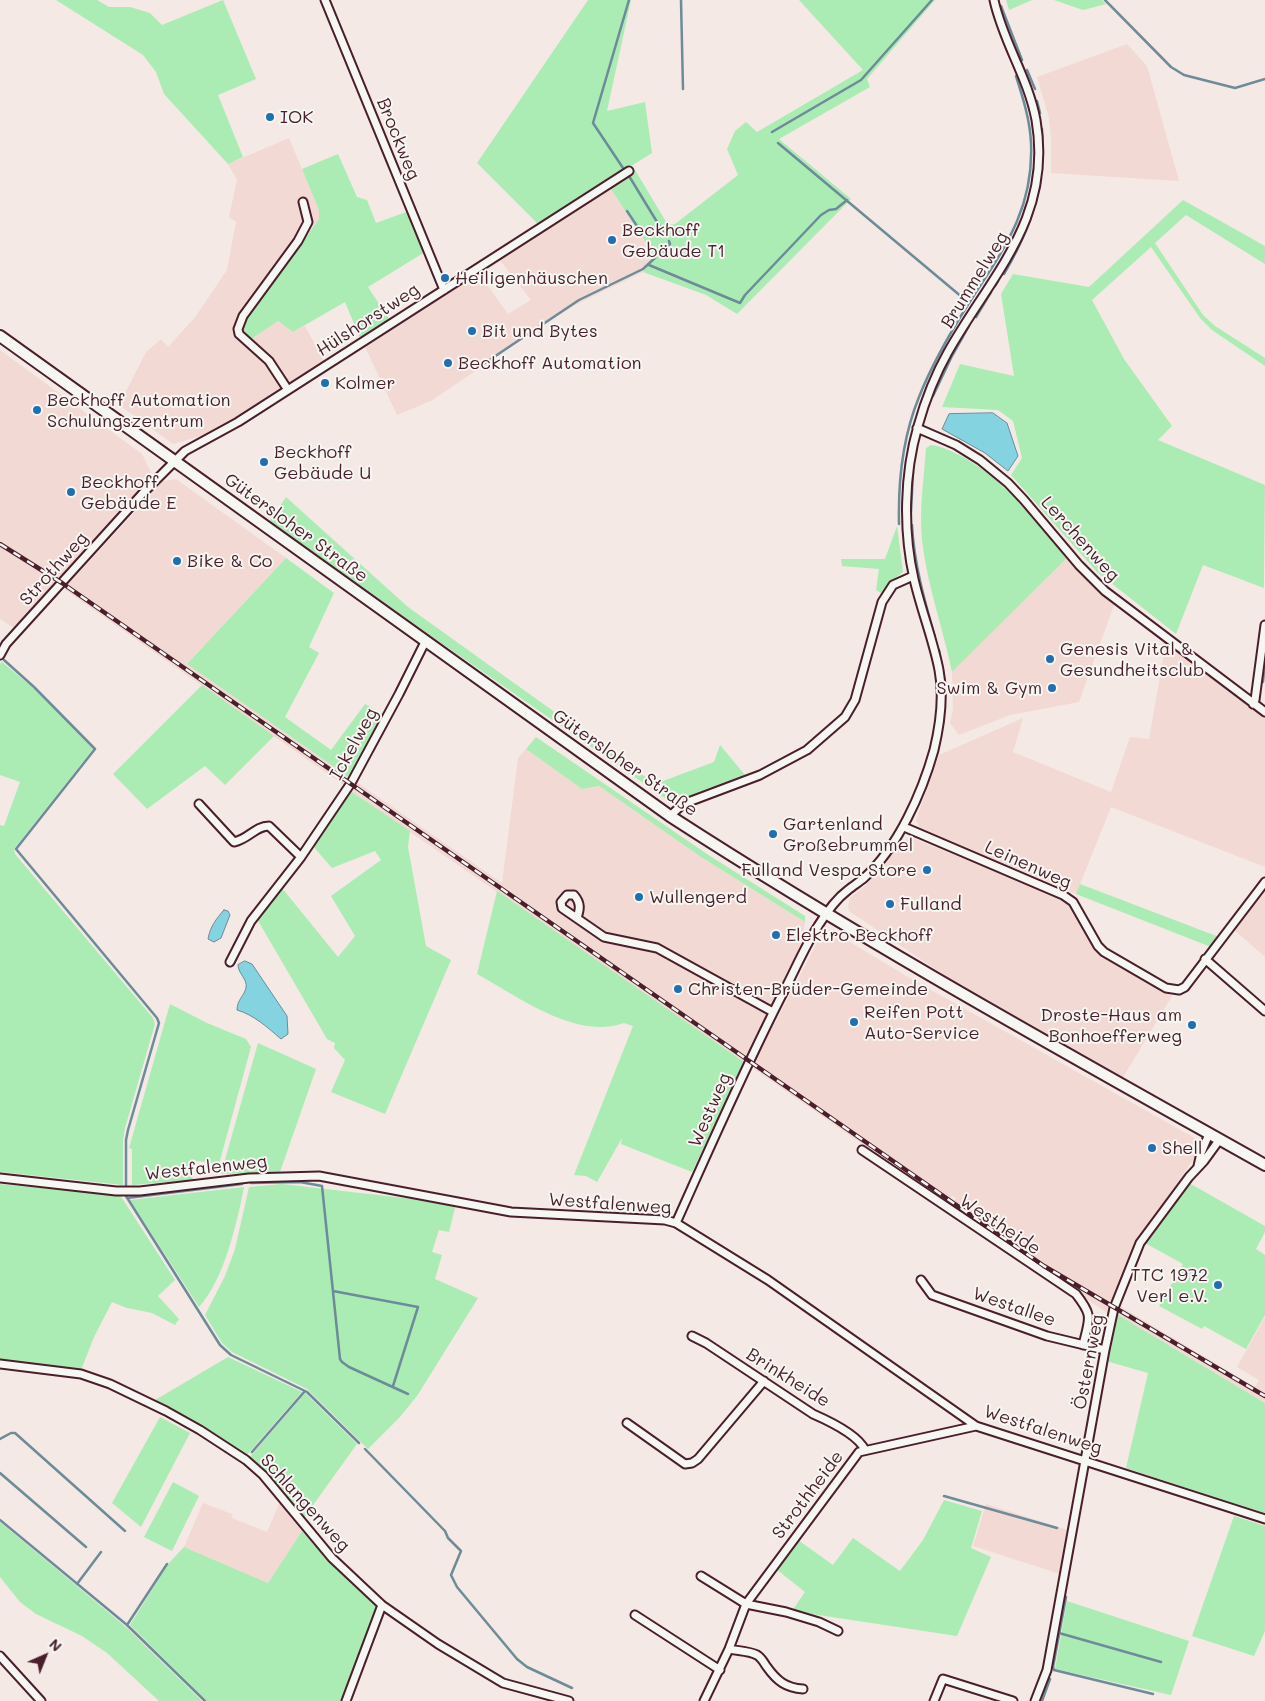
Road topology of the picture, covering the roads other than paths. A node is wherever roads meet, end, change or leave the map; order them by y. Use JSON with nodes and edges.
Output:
{"nodes":[{"id":1,"x":325,"y":0,"type":"edge"},
{"id":2,"x":994,"y":0,"type":"edge"},
{"id":3,"x":629,"y":171,"type":"dead end"},
{"id":4,"x":303,"y":202,"type":"dead end"},
{"id":5,"x":444,"y":290,"type":"junction"},
{"id":6,"x":0,"y":336,"type":"edge"},
{"id":7,"x":288,"y":390,"type":"junction"},
{"id":8,"x":917,"y":428,"type":"junction"},
{"id":9,"x":175,"y":462,"type":"junction"},
{"id":10,"x":914,"y":576,"type":"junction"},
{"id":11,"x":1265,"y":625,"type":"edge"},
{"id":12,"x":425,"y":642,"type":"junction"},
{"id":13,"x":0,"y":655,"type":"edge"},
{"id":14,"x":1253,"y":704,"type":"junction"},
{"id":15,"x":1265,"y":712,"type":"edge"},
{"id":16,"x":199,"y":804,"type":"dead end"},
{"id":17,"x":670,"y":816,"type":"junction"},
{"id":18,"x":904,"y":828,"type":"junction"},
{"id":19,"x":301,"y":857,"type":"junction"},
{"id":20,"x":1265,"y":882,"type":"edge"},
{"id":21,"x":826,"y":915,"type":"junction"},
{"id":22,"x":578,"y":918,"type":"dead end"},
{"id":23,"x":1205,"y":959,"type":"junction"},
{"id":24,"x":230,"y":962,"type":"dead end"},
{"id":25,"x":1265,"y":1011,"type":"edge"},
{"id":26,"x":773,"y":1012,"type":"junction"},
{"id":27,"x":1209,"y":1134,"type":"junction"},
{"id":28,"x":1220,"y":1139,"type":"junction"},
{"id":29,"x":862,"y":1150,"type":"dead end"},
{"id":30,"x":1265,"y":1165,"type":"edge"},
{"id":31,"x":1198,"y":1166,"type":"junction"},
{"id":32,"x":0,"y":1178,"type":"edge"},
{"id":33,"x":676,"y":1222,"type":"junction"},
{"id":34,"x":921,"y":1280,"type":"dead end"},
{"id":35,"x":692,"y":1336,"type":"dead end"},
{"id":36,"x":1083,"y":1345,"type":"junction"},
{"id":37,"x":1105,"y":1350,"type":"junction"},
{"id":38,"x":0,"y":1364,"type":"edge"},
{"id":39,"x":764,"y":1381,"type":"junction"},
{"id":40,"x":627,"y":1423,"type":"dead end"},
{"id":41,"x":976,"y":1426,"type":"junction"},
{"id":42,"x":865,"y":1450,"type":"junction"},
{"id":43,"x":1086,"y":1460,"type":"junction"},
{"id":44,"x":1265,"y":1519,"type":"edge"},
{"id":45,"x":700,"y":1576,"type":"dead end"},
{"id":46,"x":746,"y":1604,"type":"junction"},
{"id":47,"x":382,"y":1605,"type":"junction"},
{"id":48,"x":635,"y":1615,"type":"dead end"},
{"id":49,"x":838,"y":1631,"type":"dead end"},
{"id":50,"x":730,"y":1649,"type":"junction"},
{"id":51,"x":0,"y":1656,"type":"edge"},
{"id":52,"x":720,"y":1670,"type":"junction"},
{"id":53,"x":803,"y":1689,"type":"dead end"},
{"id":54,"x":40,"y":1701,"type":"edge"},
{"id":55,"x":346,"y":1701,"type":"edge"},
{"id":56,"x":569,"y":1701,"type":"edge"},
{"id":57,"x":704,"y":1701,"type":"edge"},
{"id":58,"x":934,"y":1701,"type":"edge"},
{"id":59,"x":1013,"y":1701,"type":"edge"},
{"id":60,"x":1035,"y":1701,"type":"edge"}],
"edges":[{"from":1,"to":5,"type":"street","name":"Brockweg"},
{"from":2,"to":8,"type":"street","name":"Brummelweg"},
{"from":3,"to":5,"type":"street","name":"Hülshorstweg"},
{"from":4,"to":7,"type":"street"},
{"from":5,"to":7,"type":"street","name":"Hülshorstweg"},
{"from":6,"to":9,"type":"main road","name":"Gütersloher Straße"},
{"from":7,"to":9,"type":"street","name":"Hülshorstweg"},
{"from":8,"to":10,"type":"street","name":"Brummelweg"},
{"from":8,"to":14,"type":"street","name":"Lerchenweg"},
{"from":9,"to":12,"type":"main road","name":"Gütersloher Straße"},
{"from":9,"to":13,"type":"street","name":"Strothweg"},
{"from":10,"to":17,"type":"street"},
{"from":10,"to":18,"type":"street","name":"Brummelweg"},
{"from":11,"to":14,"type":"street"},
{"from":12,"to":17,"type":"main road","name":"Gütersloher Straße"},
{"from":12,"to":19,"type":"street","name":"Ickelweg"},
{"from":14,"to":15,"type":"street","name":"Lerchenweg"},
{"from":16,"to":19,"type":"street"},
{"from":17,"to":21,"type":"main road","name":"Gütersloher Straße"},
{"from":18,"to":21,"type":"street","name":"Brummelweg"},
{"from":18,"to":23,"type":"street","name":"Leinenweg"},
{"from":19,"to":24,"type":"street","name":"Ickelweg"},
{"from":20,"to":23,"type":"street","name":"Leinenweg"},
{"from":21,"to":26,"type":"street","name":"Westweg"},
{"from":21,"to":27,"type":"main road","name":"Gütersloher Straße"},
{"from":22,"to":26,"type":"street"},
{"from":23,"to":25,"type":"street"},
{"from":26,"to":33,"type":"street","name":"Westweg"},
{"from":27,"to":28,"type":"main road","name":"Gütersloher Straße"},
{"from":27,"to":31,"type":"street","name":"Östernweg"},
{"from":28,"to":30,"type":"main road","name":"Gütersloher Straße"},
{"from":28,"to":31,"type":"street","name":"Östernweg"},
{"from":29,"to":36,"type":"street","name":"Westheide"},
{"from":31,"to":37,"type":"street","name":"Östernweg"},
{"from":32,"to":33,"type":"street","name":"Westfalenweg"},
{"from":33,"to":41,"type":"street","name":"Westfalenweg"},
{"from":34,"to":36,"type":"street","name":"Westallee"},
{"from":35,"to":39,"type":"street","name":"Brinkheide"},
{"from":36,"to":37,"type":"street","name":"Westallee"},
{"from":37,"to":43,"type":"street","name":"Östernweg"},
{"from":38,"to":47,"type":"street","name":"Schlangenweg"},
{"from":39,"to":40,"type":"street"},
{"from":39,"to":42,"type":"street","name":"Brinkheide"},
{"from":41,"to":42,"type":"street","name":"Strothheide"},
{"from":41,"to":43,"type":"street","name":"Westfalenweg"},
{"from":42,"to":46,"type":"street","name":"Strothheide"},
{"from":43,"to":44,"type":"street","name":"Westfalenweg"},
{"from":43,"to":60,"type":"street","name":"Östernweg"},
{"from":45,"to":46,"type":"street"},
{"from":46,"to":49,"type":"street"},
{"from":46,"to":50,"type":"street","name":"Strothheide"},
{"from":47,"to":55,"type":"street"},
{"from":47,"to":56,"type":"street","name":"Schlangenweg"},
{"from":48,"to":52,"type":"street"},
{"from":50,"to":52,"type":"street","name":"Strothheide"},
{"from":50,"to":53,"type":"street"},
{"from":51,"to":54,"type":"street"},
{"from":52,"to":57,"type":"street","name":"Strothheide"},
{"from":58,"to":59,"type":"street"}]}
